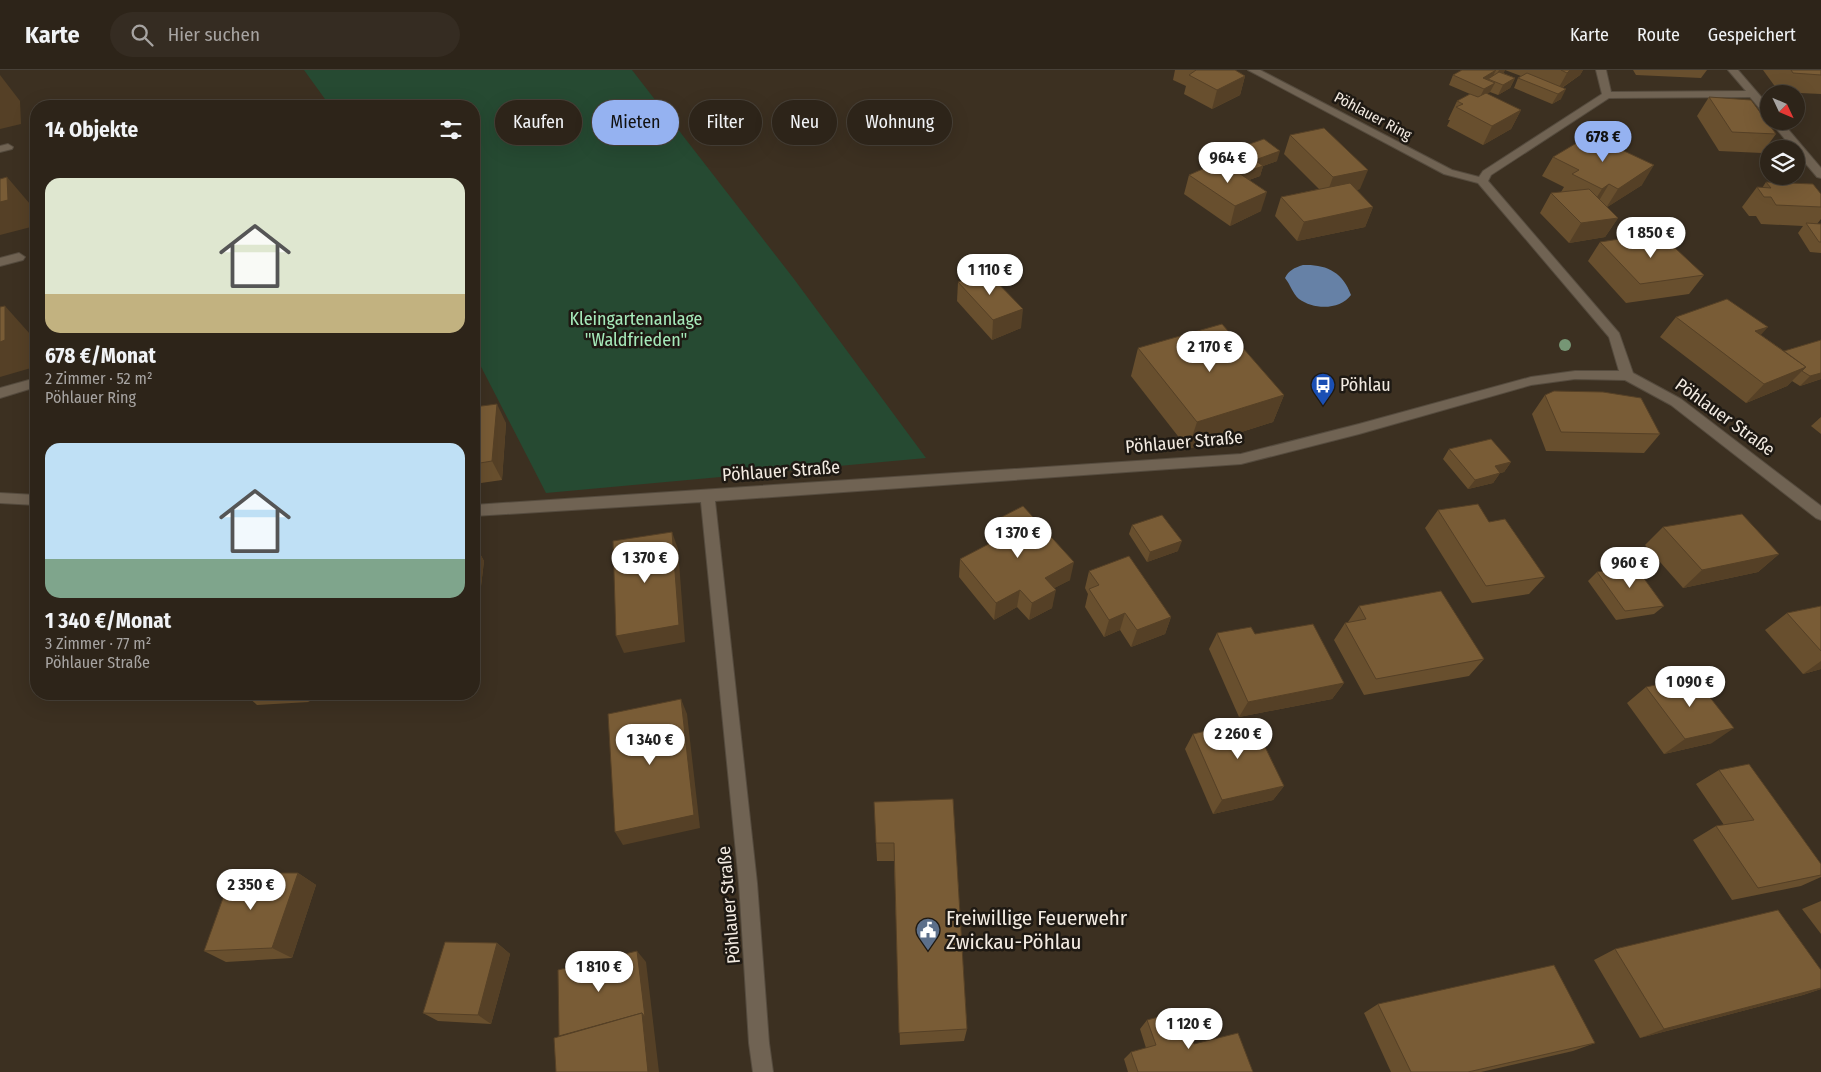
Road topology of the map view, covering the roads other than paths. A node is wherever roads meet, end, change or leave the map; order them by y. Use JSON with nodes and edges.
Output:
{"nodes":[{"id":1,"x":1253,"y":70,"type":"edge"},
{"id":2,"x":1601,"y":70,"type":"edge"},
{"id":3,"x":1733,"y":70,"type":"edge"},
{"id":4,"x":1752,"y":94,"type":"junction"},
{"id":5,"x":1608,"y":95,"type":"junction"},
{"id":6,"x":1760,"y":103,"type":"edge"},
{"id":7,"x":1783,"y":130,"type":"edge"},
{"id":8,"x":1821,"y":175,"type":"edge"},
{"id":9,"x":1482,"y":181,"type":"junction"},
{"id":10,"x":19,"y":257,"type":"dead end"},
{"id":11,"x":0,"y":262,"type":"edge"},
{"id":12,"x":1627,"y":376,"type":"junction"},
{"id":13,"x":30,"y":385,"type":"edge"},
{"id":14,"x":0,"y":394,"type":"edge"},
{"id":15,"x":707,"y":496,"type":"junction"},
{"id":16,"x":0,"y":498,"type":"edge"},
{"id":17,"x":30,"y":500,"type":"edge"},
{"id":18,"x":480,"y":510,"type":"edge"},
{"id":19,"x":1821,"y":514,"type":"edge"},
{"id":20,"x":763,"y":1072,"type":"edge"}],
"edges":[{"from":1,"to":9,"type":"street","name":"Pöhlauer Ring"},
{"from":2,"to":5,"type":"street"},
{"from":3,"to":4,"type":"street"},
{"from":4,"to":5,"type":"street"},
{"from":4,"to":6,"type":"street"},
{"from":5,"to":9,"type":"street"},
{"from":7,"to":8,"type":"street"},
{"from":9,"to":12,"type":"street"},
{"from":10,"to":11,"type":"street"},
{"from":12,"to":15,"type":"street","name":"Pöhlauer Straße"},
{"from":12,"to":19,"type":"street","name":"Pöhlauer Straße"},
{"from":13,"to":14,"type":"street"},
{"from":15,"to":18,"type":"street","name":"Pöhlauer Straße"},
{"from":15,"to":20,"type":"street","name":"Pöhlauer Straße"},
{"from":16,"to":17,"type":"street"}]}
